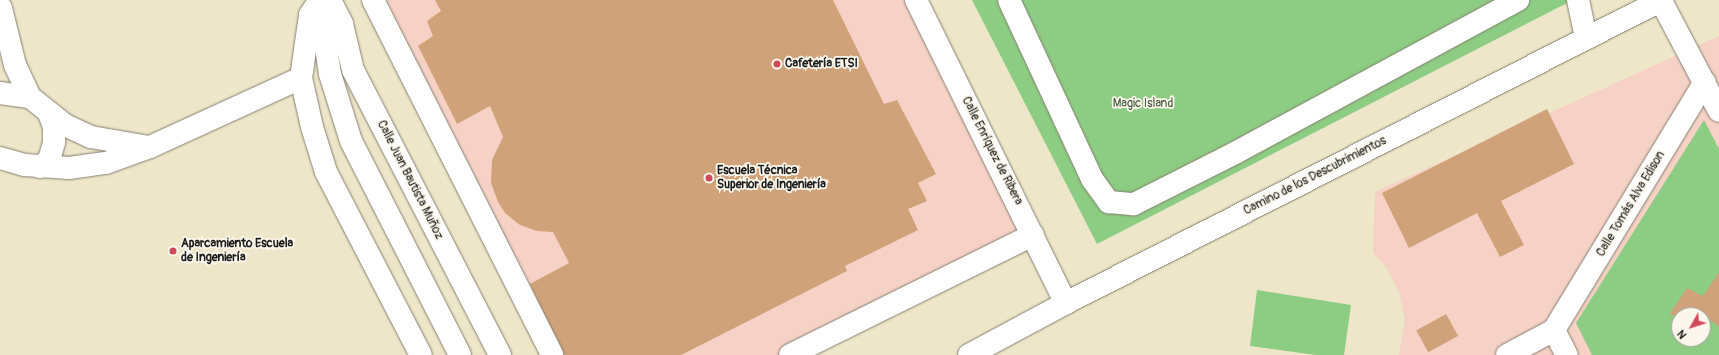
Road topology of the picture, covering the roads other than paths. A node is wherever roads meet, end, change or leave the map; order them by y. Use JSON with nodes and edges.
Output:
{"nodes":[{"id":1,"x":320,"y":0,"type":"edge"},
{"id":2,"x":326,"y":0,"type":"edge"},
{"id":3,"x":330,"y":0,"type":"edge"},
{"id":4,"x":374,"y":0,"type":"edge"},
{"id":5,"x":916,"y":0,"type":"edge"},
{"id":6,"x":1009,"y":0,"type":"edge"},
{"id":7,"x":1518,"y":0,"type":"edge"},
{"id":8,"x":1578,"y":0,"type":"edge"},
{"id":9,"x":1661,"y":0,"type":"edge"},
{"id":10,"x":2,"y":6,"type":"edge"},
{"id":11,"x":1586,"y":38,"type":"junction"},
{"id":12,"x":301,"y":78,"type":"junction"},
{"id":13,"x":1705,"y":82,"type":"junction"},
{"id":14,"x":0,"y":93,"type":"edge"},
{"id":15,"x":30,"y":97,"type":"junction"},
{"id":16,"x":1719,"y":111,"type":"edge"},
{"id":17,"x":48,"y":114,"type":"junction"},
{"id":18,"x":150,"y":147,"type":"junction"},
{"id":19,"x":3,"y":160,"type":"edge"},
{"id":20,"x":40,"y":167,"type":"junction"},
{"id":21,"x":1033,"y":235,"type":"junction"},
{"id":22,"x":1066,"y":303,"type":"junction"},
{"id":23,"x":1554,"y":330,"type":"junction"},
{"id":24,"x":421,"y":355,"type":"edge"},
{"id":25,"x":460,"y":355,"type":"edge"},
{"id":26,"x":500,"y":355,"type":"edge"},
{"id":27,"x":552,"y":355,"type":"edge"},
{"id":28,"x":790,"y":355,"type":"edge"},
{"id":29,"x":970,"y":355,"type":"edge"},
{"id":30,"x":1507,"y":355,"type":"edge"},
{"id":31,"x":1567,"y":355,"type":"edge"}],
"edges":[{"from":1,"to":12,"type":"street"},
{"from":2,"to":25,"type":"street"},
{"from":3,"to":26,"type":"street","name":"Calle Juan Bautista Muñoz"},
{"from":4,"to":27,"type":"street"},
{"from":5,"to":21,"type":"street","name":"Calle Enríquez de Ribera"},
{"from":6,"to":7,"type":"street"},
{"from":8,"to":11,"type":"street"},
{"from":9,"to":11,"type":"street","name":"Camino de los Descubrimientos"},
{"from":9,"to":13,"type":"street"},
{"from":10,"to":15,"type":"street"},
{"from":11,"to":22,"type":"street","name":"Camino de los Descubrimientos"},
{"from":12,"to":18,"type":"street"},
{"from":12,"to":24,"type":"street"},
{"from":13,"to":16,"type":"street"},
{"from":13,"to":23,"type":"street","name":"Calle Tomás Alva Edison"},
{"from":14,"to":15,"type":"street"},
{"from":15,"to":17,"type":"street"},
{"from":17,"to":18,"type":"street"},
{"from":17,"to":20,"type":"street"},
{"from":18,"to":20,"type":"street"},
{"from":19,"to":20,"type":"street"},
{"from":21,"to":22,"type":"street","name":"Calle Enríquez de Ribera"},
{"from":21,"to":28,"type":"street"},
{"from":22,"to":29,"type":"street","name":"Camino de los Descubrimientos"},
{"from":23,"to":30,"type":"street"},
{"from":23,"to":31,"type":"street"}]}
